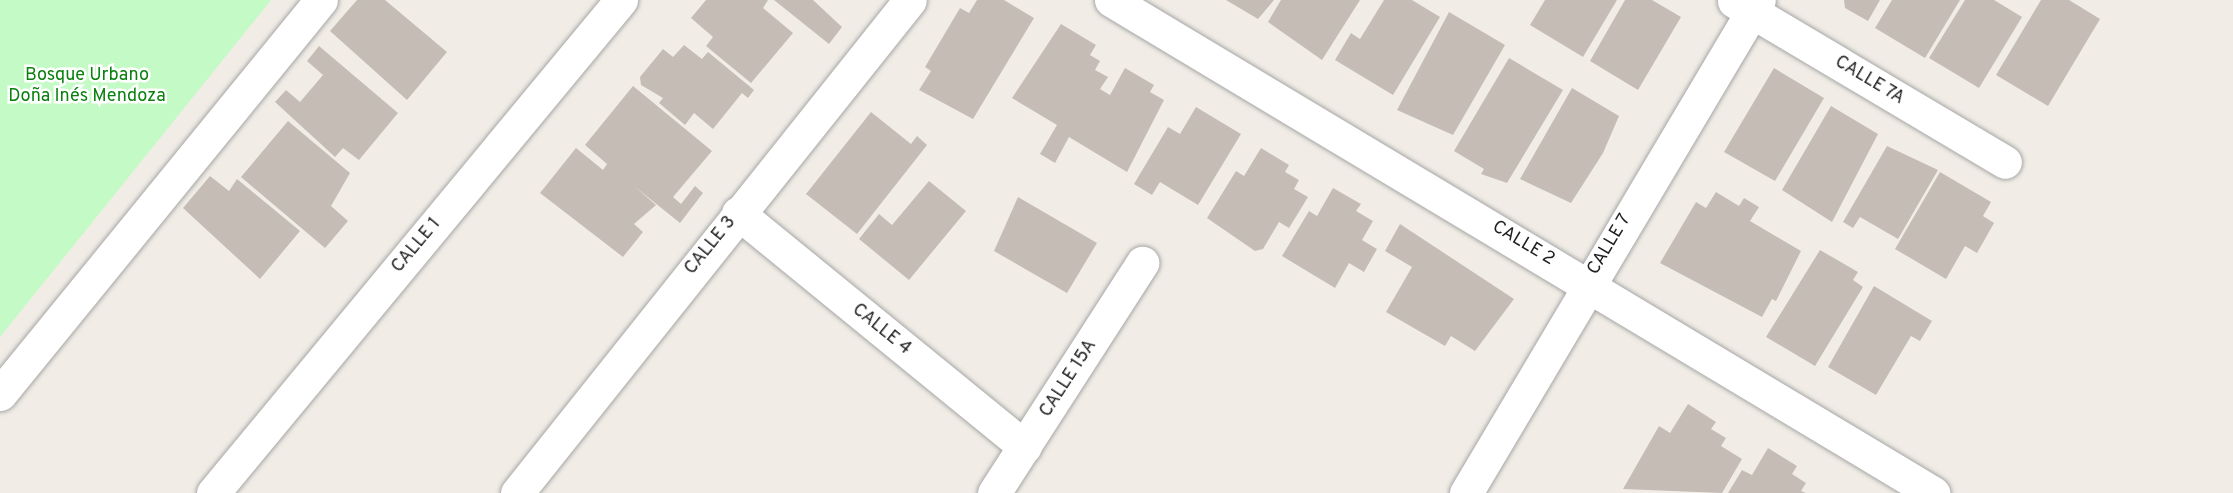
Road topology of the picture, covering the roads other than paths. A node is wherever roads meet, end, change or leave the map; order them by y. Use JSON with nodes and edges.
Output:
{"nodes":[{"id":1,"x":321,"y":0,"type":"edge"},
{"id":2,"x":621,"y":0,"type":"edge"},
{"id":3,"x":910,"y":0,"type":"edge"},
{"id":4,"x":1111,"y":0,"type":"edge"},
{"id":5,"x":1747,"y":4,"type":"edge"},
{"id":6,"x":2005,"y":162,"type":"dead end"},
{"id":7,"x":738,"y":213,"type":"junction"},
{"id":8,"x":1142,"y":263,"type":"dead end"},
{"id":9,"x":1587,"y":282,"type":"junction"},
{"id":10,"x":0,"y":394,"type":"edge"},
{"id":11,"x":1025,"y":447,"type":"junction"},
{"id":12,"x":213,"y":493,"type":"edge"},
{"id":13,"x":517,"y":493,"type":"edge"},
{"id":14,"x":994,"y":493,"type":"edge"},
{"id":15,"x":1466,"y":493,"type":"edge"},
{"id":16,"x":1933,"y":493,"type":"edge"}],
"edges":[{"from":1,"to":10,"type":"street"},
{"from":2,"to":12,"type":"street","name":"CALLE 1"},
{"from":3,"to":7,"type":"street","name":"CALLE 3"},
{"from":4,"to":9,"type":"street","name":"CALLE 2"},
{"from":5,"to":6,"type":"street","name":"CALLE 7A"},
{"from":5,"to":9,"type":"street","name":"CALLE 7"},
{"from":7,"to":11,"type":"street","name":"CALLE 4"},
{"from":7,"to":13,"type":"street","name":"CALLE 3"},
{"from":8,"to":11,"type":"street","name":"CALLE 15A"},
{"from":9,"to":15,"type":"street","name":"CALLE 7"},
{"from":9,"to":16,"type":"street","name":"CALLE 2"},
{"from":11,"to":14,"type":"street","name":"CALLE 15A"}]}
